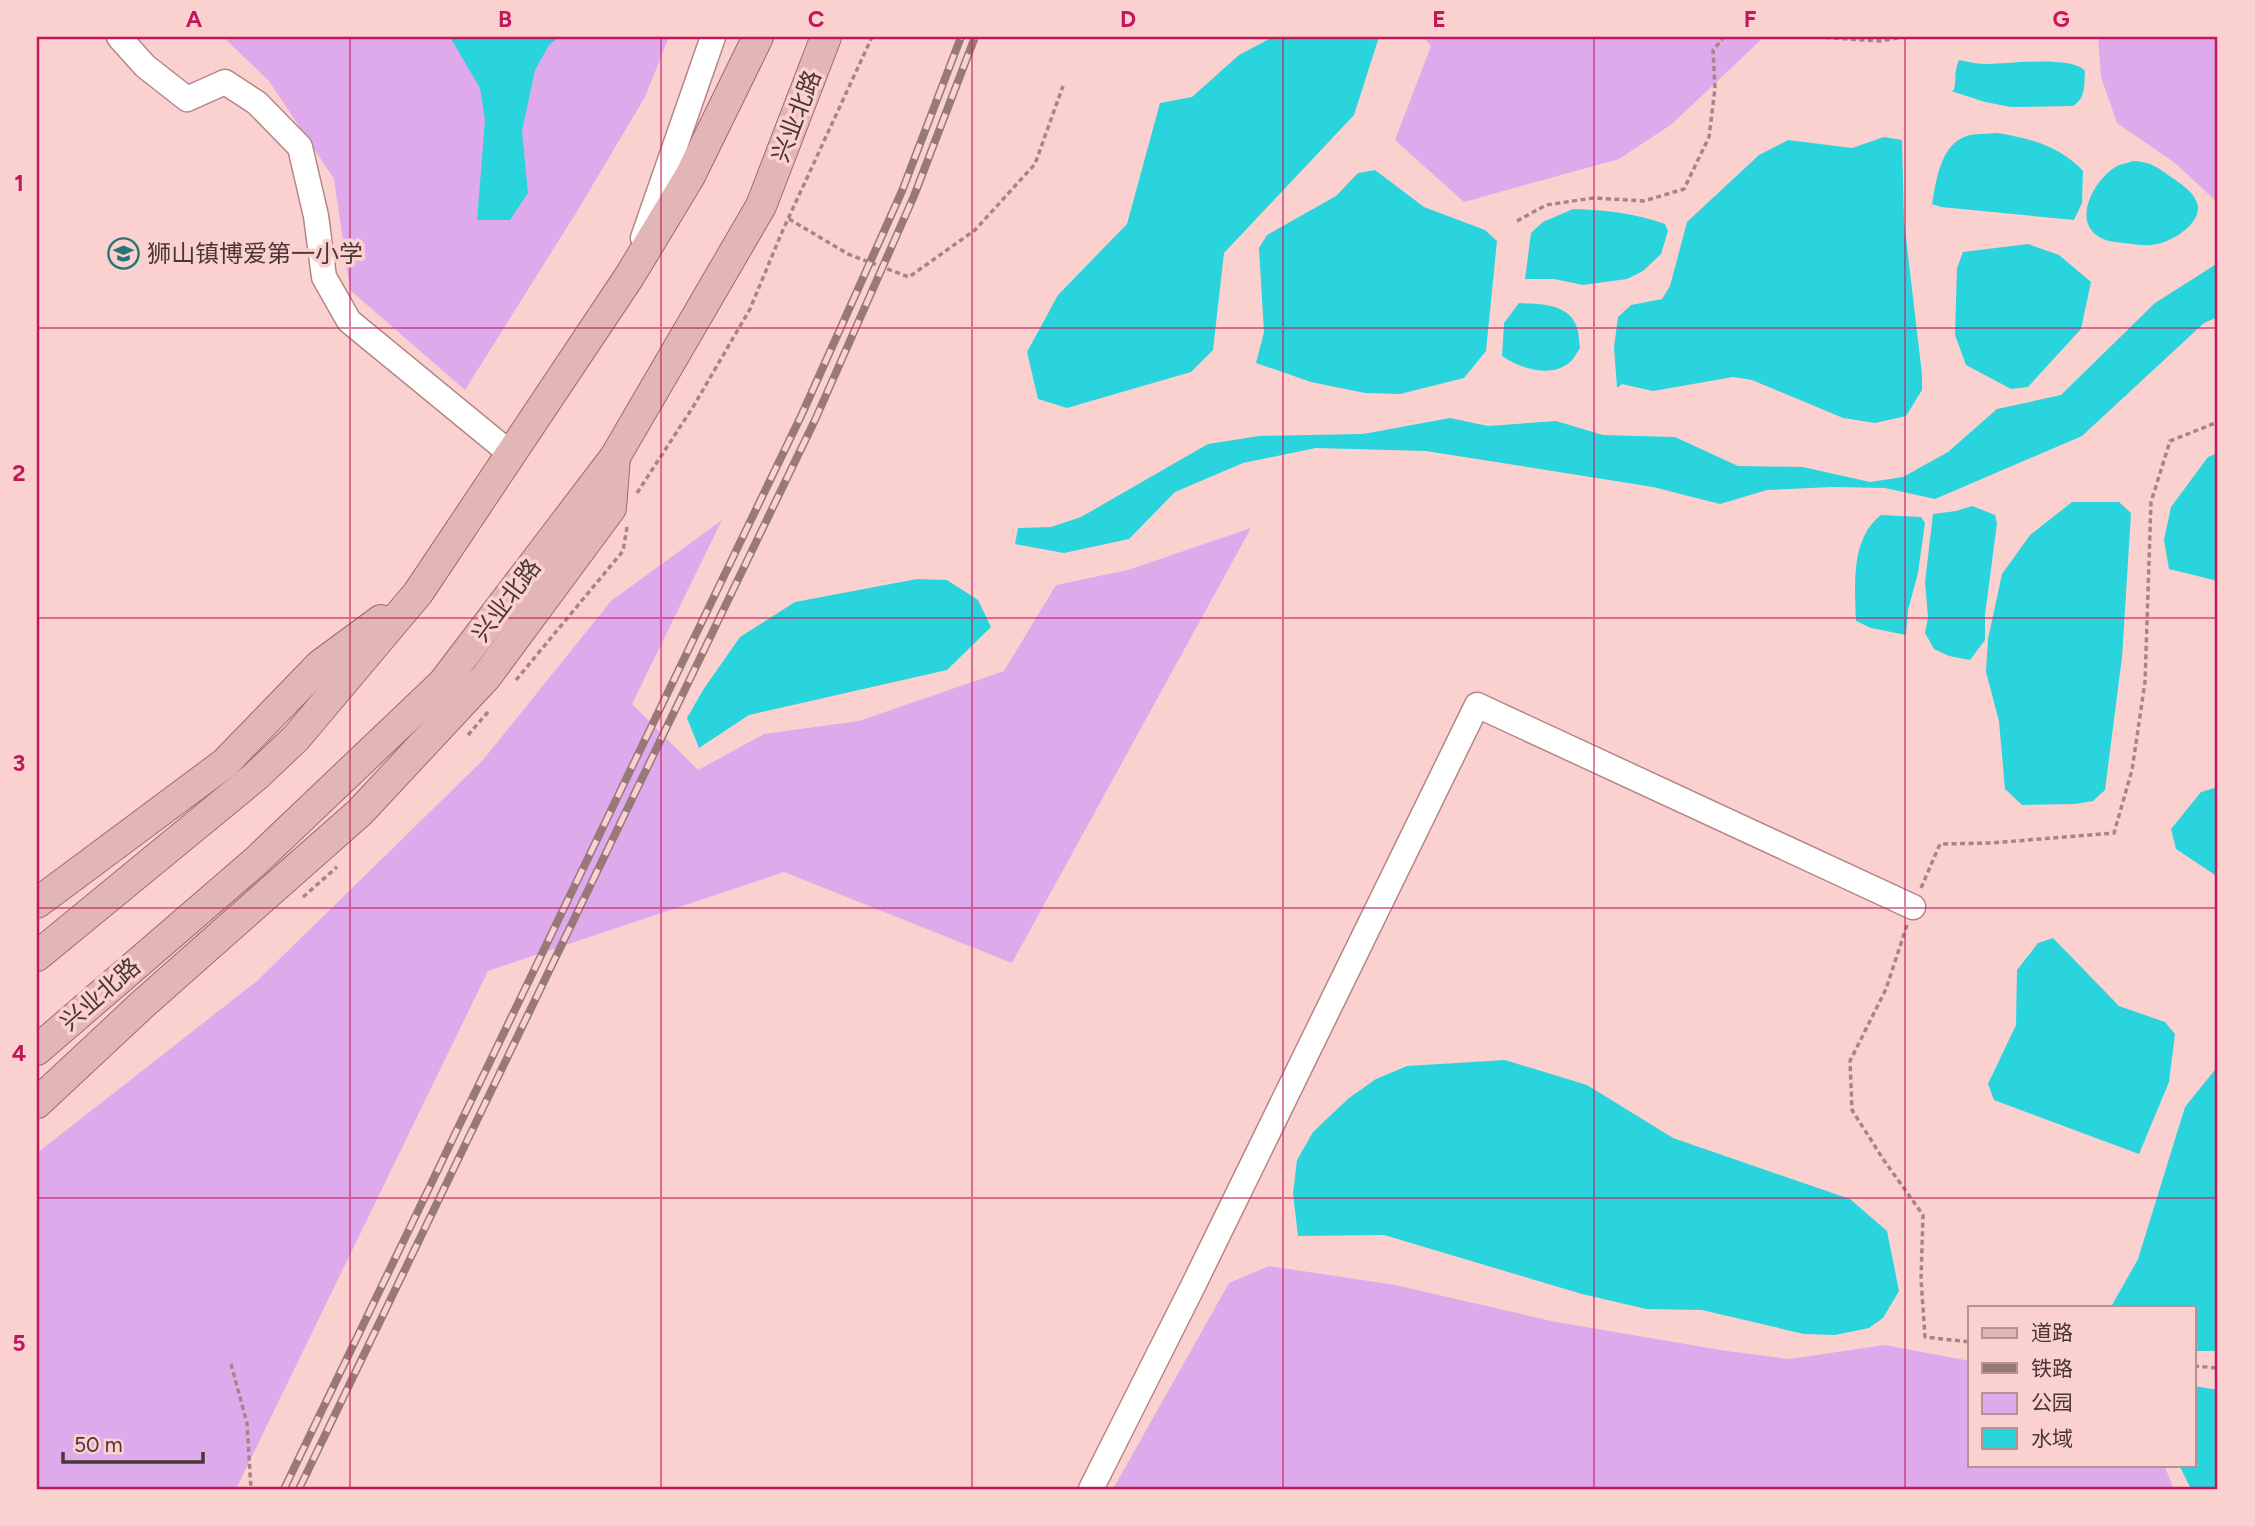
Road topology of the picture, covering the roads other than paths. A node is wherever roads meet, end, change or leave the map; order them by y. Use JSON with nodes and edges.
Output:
{"nodes":[{"id":1,"x":120,"y":37,"type":"edge"},
{"id":2,"x":713,"y":37,"type":"edge"},
{"id":3,"x":758,"y":37,"type":"edge"},
{"id":4,"x":826,"y":37,"type":"edge"},
{"id":5,"x":629,"y":277,"type":"junction"},
{"id":6,"x":511,"y":454,"type":"junction"},
{"id":7,"x":615,"y":457,"type":"junction"},
{"id":8,"x":418,"y":593,"type":"junction"},
{"id":9,"x":37,"y":903,"type":"edge"},
{"id":10,"x":1913,"y":906,"type":"road end"},
{"id":11,"x":37,"y":956,"type":"edge"},
{"id":12,"x":37,"y":1050,"type":"edge"},
{"id":13,"x":37,"y":1103,"type":"edge"},
{"id":14,"x":1091,"y":1489,"type":"edge"}],
"edges":[{"from":1,"to":6,"type":"street"},
{"from":2,"to":5,"type":"street"},
{"from":3,"to":5,"type":"main road"},
{"from":4,"to":7,"type":"main road","name":"兴业北路"},
{"from":5,"to":6,"type":"main road"},
{"from":6,"to":8,"type":"main road"},
{"from":7,"to":12,"type":"main road","name":"兴业北路"},
{"from":7,"to":13,"type":"main road"},
{"from":8,"to":9,"type":"main road"},
{"from":8,"to":11,"type":"main road"},
{"from":10,"to":14,"type":"street"}]}
